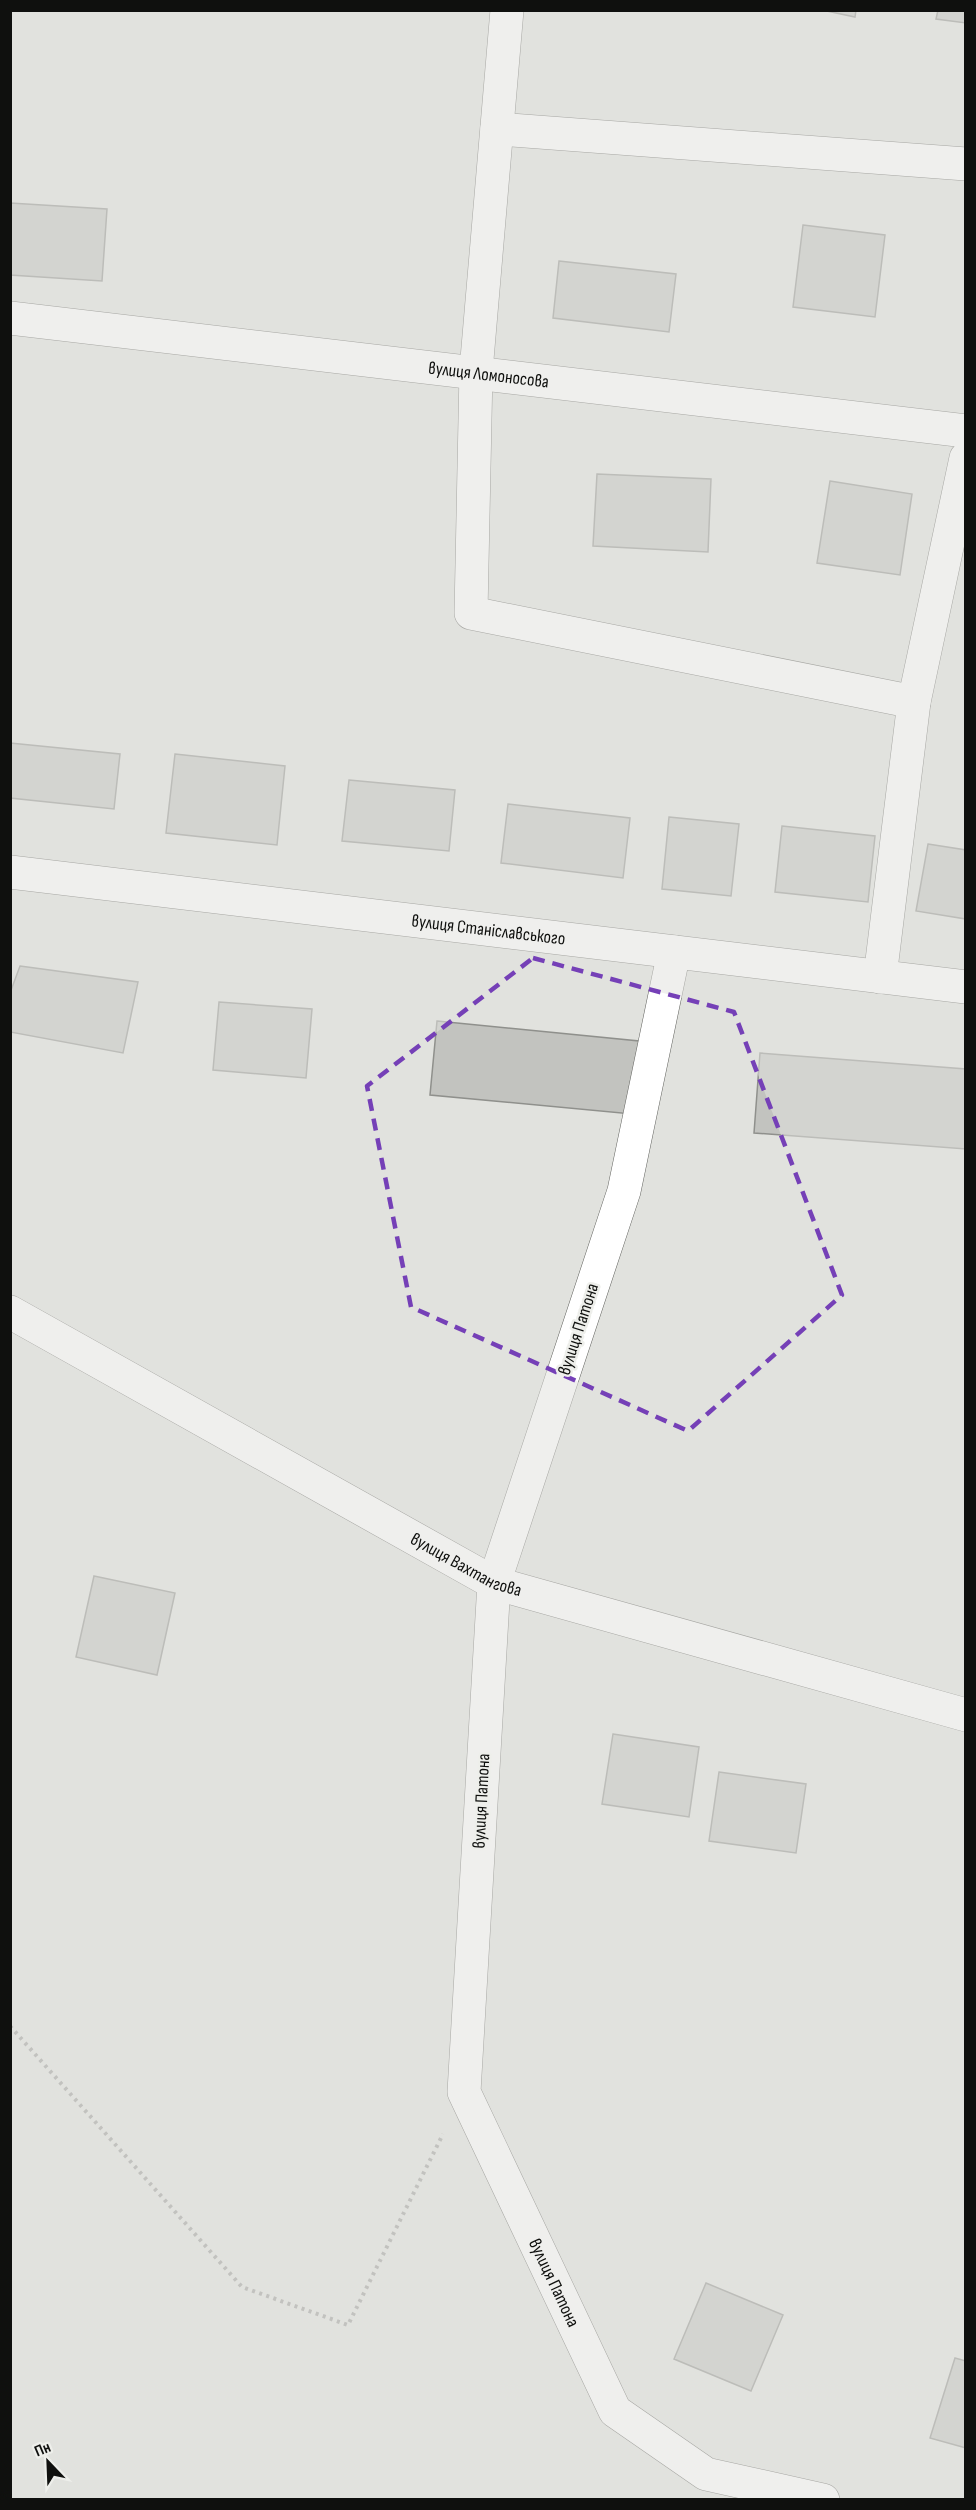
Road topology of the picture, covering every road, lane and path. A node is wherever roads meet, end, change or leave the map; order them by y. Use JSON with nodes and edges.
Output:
{"nodes":[{"id":1,"x":507,"y":10,"type":"edge"},
{"id":2,"x":497,"y":129,"type":"junction"},
{"id":3,"x":966,"y":164,"type":"edge"},
{"id":4,"x":10,"y":318,"type":"edge"},
{"id":5,"x":476,"y":371,"type":"junction"},
{"id":6,"x":966,"y":431,"type":"edge"},
{"id":7,"x":966,"y":458,"type":"edge"},
{"id":8,"x":914,"y":702,"type":"junction"},
{"id":9,"x":10,"y":872,"type":"edge"},
{"id":10,"x":675,"y":952,"type":"junction"},
{"id":11,"x":880,"y":977,"type":"junction"},
{"id":12,"x":966,"y":987,"type":"edge"},
{"id":13,"x":10,"y":1312,"type":"edge"},
{"id":14,"x":494,"y":1583,"type":"junction"},
{"id":15,"x":966,"y":1715,"type":"edge"},
{"id":16,"x":10,"y":2026,"type":"edge"},
{"id":17,"x":464,"y":2092,"type":"junction"},
{"id":18,"x":823,"y":2499,"type":"edge"}],
"edges":[{"from":1,"to":2,"type":"street"},
{"from":2,"to":3,"type":"street"},
{"from":2,"to":5,"type":"street"},
{"from":4,"to":5,"type":"street","name":"вулиця Ломоносова"},
{"from":5,"to":6,"type":"street","name":"вулиця Ломоносова"},
{"from":5,"to":8,"type":"street"},
{"from":7,"to":8,"type":"street"},
{"from":8,"to":11,"type":"street"},
{"from":9,"to":10,"type":"street","name":"вулиця Станіславського"},
{"from":10,"to":11,"type":"street","name":"вулиця Станіславського"},
{"from":10,"to":14,"type":"street","name":"вулиця Патона"},
{"from":11,"to":12,"type":"street","name":"вулиця Станіславського"},
{"from":13,"to":14,"type":"street","name":"вулиця Вахтангова"},
{"from":14,"to":15,"type":"street","name":"вулиця Вахтангова"},
{"from":14,"to":17,"type":"street","name":"вулиця Патона"},
{"from":16,"to":17,"type":"path"},
{"from":17,"to":18,"type":"street","name":"вулиця Патона"}]}
